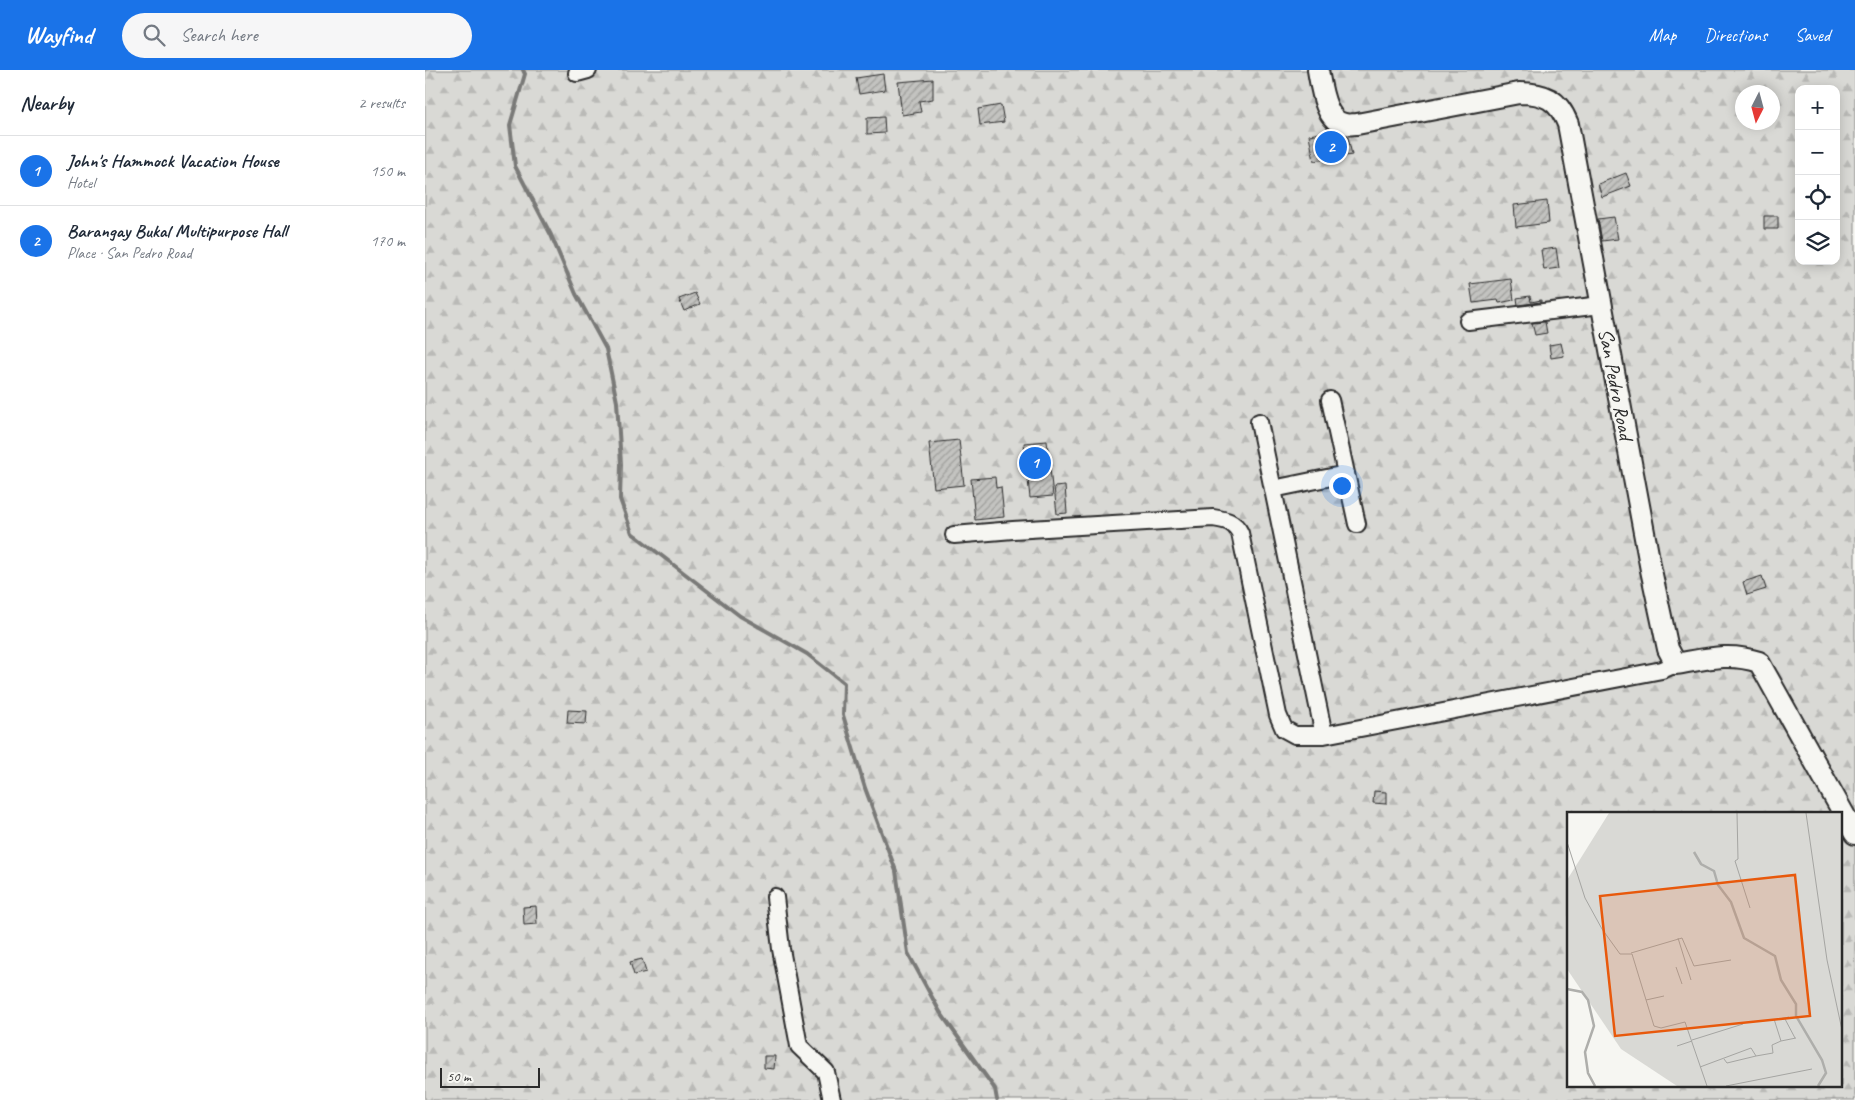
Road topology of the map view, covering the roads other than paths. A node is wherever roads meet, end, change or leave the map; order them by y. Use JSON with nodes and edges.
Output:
{"nodes":[{"id":1,"x":1318,"y":70,"type":"edge"},
{"id":2,"x":1601,"y":305,"type":"junction"},
{"id":3,"x":1468,"y":321,"type":"dead end"},
{"id":4,"x":1329,"y":400,"type":"dead end"},
{"id":5,"x":1259,"y":422,"type":"dead end"},
{"id":6,"x":1346,"y":474,"type":"junction"},
{"id":7,"x":1273,"y":489,"type":"junction"},
{"id":8,"x":1357,"y":524,"type":"dead end"},
{"id":9,"x":954,"y":535,"type":"dead end"},
{"id":10,"x":1676,"y":664,"type":"junction"},
{"id":11,"x":1324,"y":734,"type":"junction"},
{"id":12,"x":1843,"y":812,"type":"edge"},
{"id":13,"x":1843,"y":812,"type":"edge"},
{"id":14,"x":1855,"y":834,"type":"edge"},
{"id":15,"x":775,"y":897,"type":"dead end"},
{"id":16,"x":832,"y":1100,"type":"edge"}],
"edges":[{"from":1,"to":2,"type":"street","name":"San Pedro Road"},
{"from":2,"to":3,"type":"street"},
{"from":2,"to":10,"type":"street","name":"San Pedro Road"},
{"from":4,"to":6,"type":"street"},
{"from":5,"to":7,"type":"street"},
{"from":6,"to":7,"type":"street"},
{"from":6,"to":8,"type":"street"},
{"from":7,"to":11,"type":"street"},
{"from":9,"to":11,"type":"street"},
{"from":10,"to":11,"type":"street"},
{"from":10,"to":12,"type":"street"},
{"from":13,"to":14,"type":"street"},
{"from":15,"to":16,"type":"street"}]}
